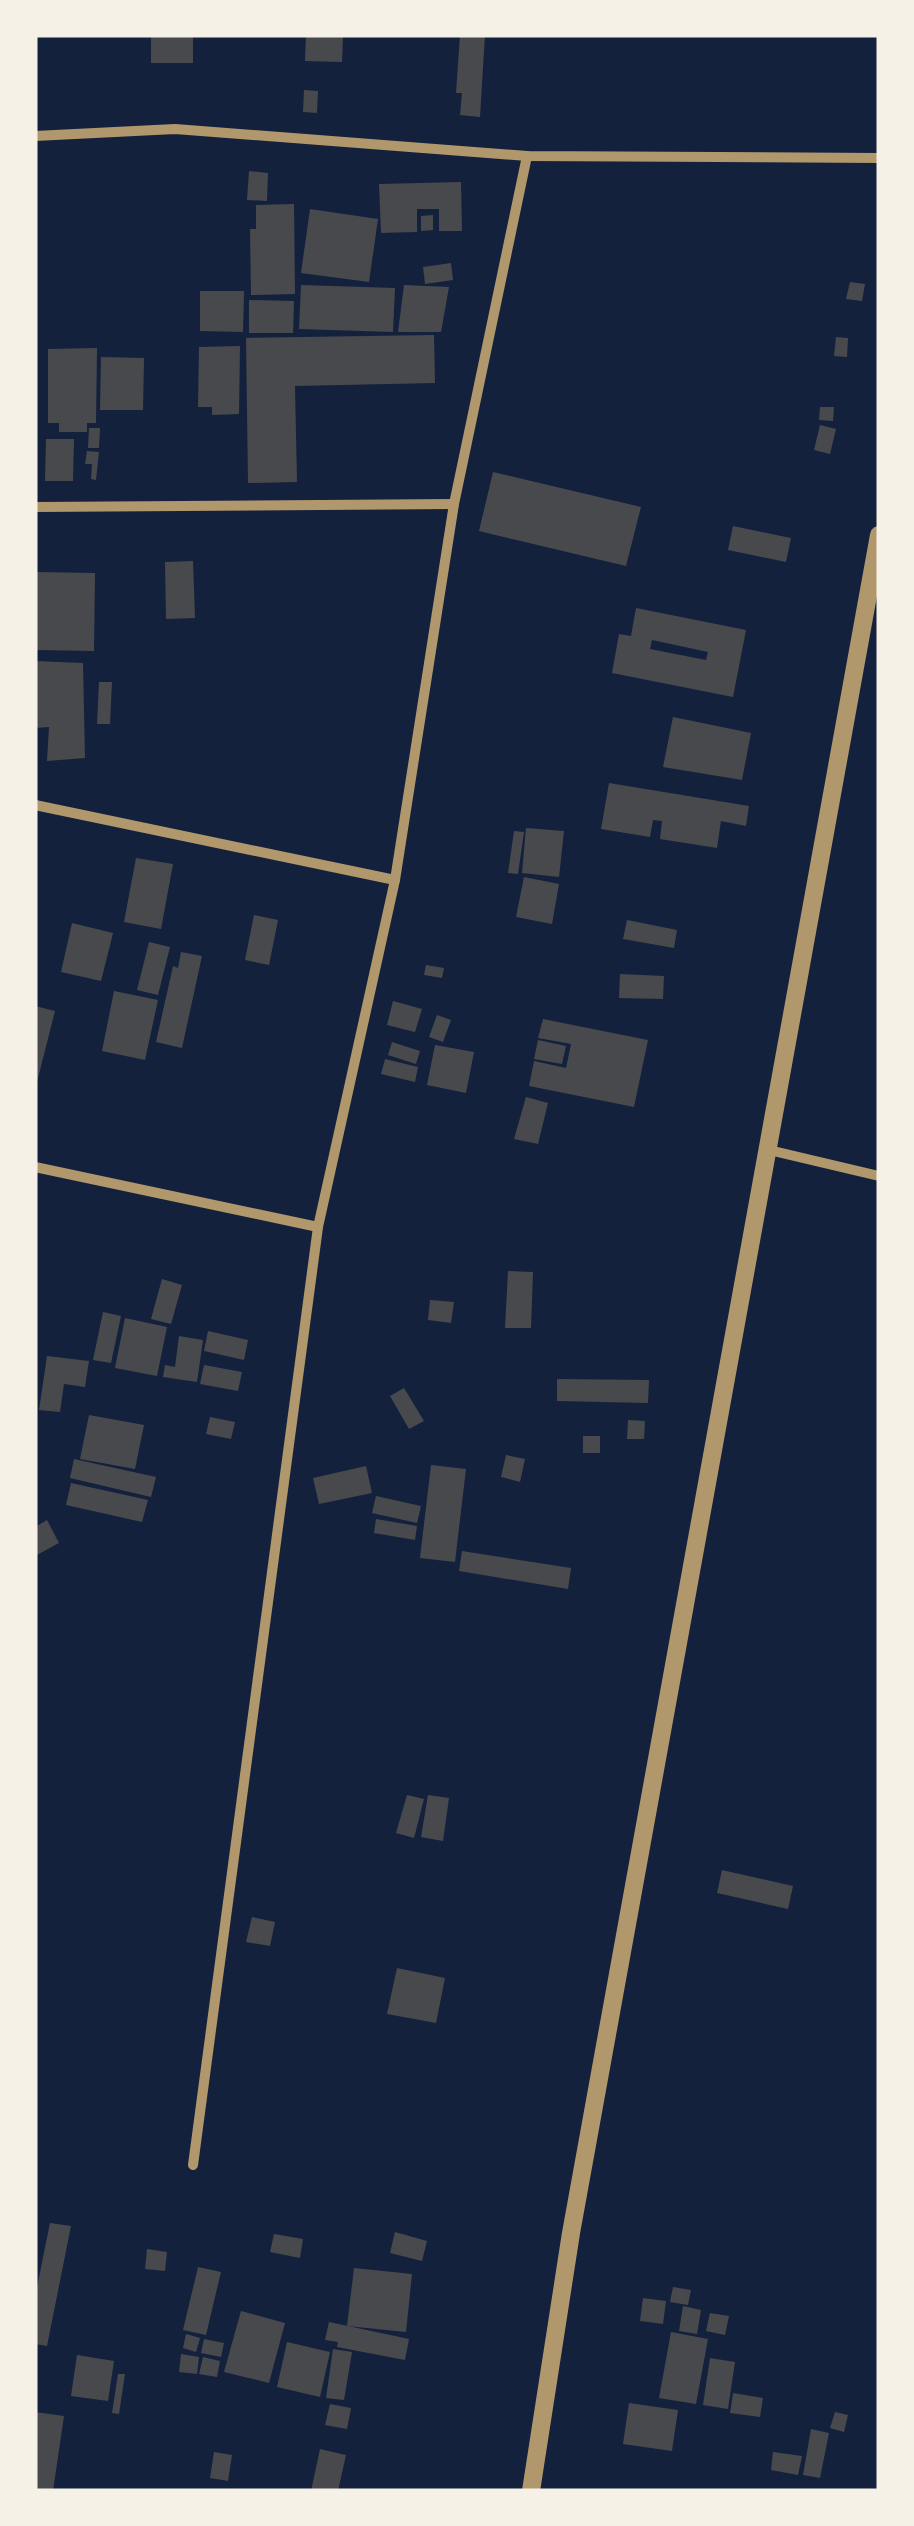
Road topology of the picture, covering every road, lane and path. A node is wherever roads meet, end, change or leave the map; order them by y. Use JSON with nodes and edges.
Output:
{"nodes":[{"id":1,"x":35,"y":136,"type":"edge"},
{"id":2,"x":527,"y":156,"type":"junction"},
{"id":3,"x":879,"y":158,"type":"edge"},
{"id":4,"x":454,"y":504,"type":"junction"},
{"id":5,"x":35,"y":507,"type":"edge"},
{"id":6,"x":879,"y":535,"type":"edge"},
{"id":7,"x":35,"y":805,"type":"edge"},
{"id":8,"x":395,"y":880,"type":"junction"},
{"id":9,"x":769,"y":1150,"type":"junction"},
{"id":10,"x":35,"y":1166,"type":"edge"},
{"id":11,"x":879,"y":1176,"type":"edge"},
{"id":12,"x":318,"y":1227,"type":"junction"},
{"id":13,"x":193,"y":2166,"type":"dead end"},
{"id":14,"x":530,"y":2491,"type":"edge"}],
"edges":[{"from":1,"to":2,"type":"street"},
{"from":2,"to":3,"type":"street"},
{"from":2,"to":4,"type":"street"},
{"from":4,"to":5,"type":"street"},
{"from":4,"to":8,"type":"street"},
{"from":6,"to":9,"type":"street"},
{"from":7,"to":8,"type":"street"},
{"from":8,"to":12,"type":"street"},
{"from":9,"to":11,"type":"street"},
{"from":9,"to":14,"type":"street"},
{"from":10,"to":12,"type":"street"},
{"from":12,"to":13,"type":"street"}]}
